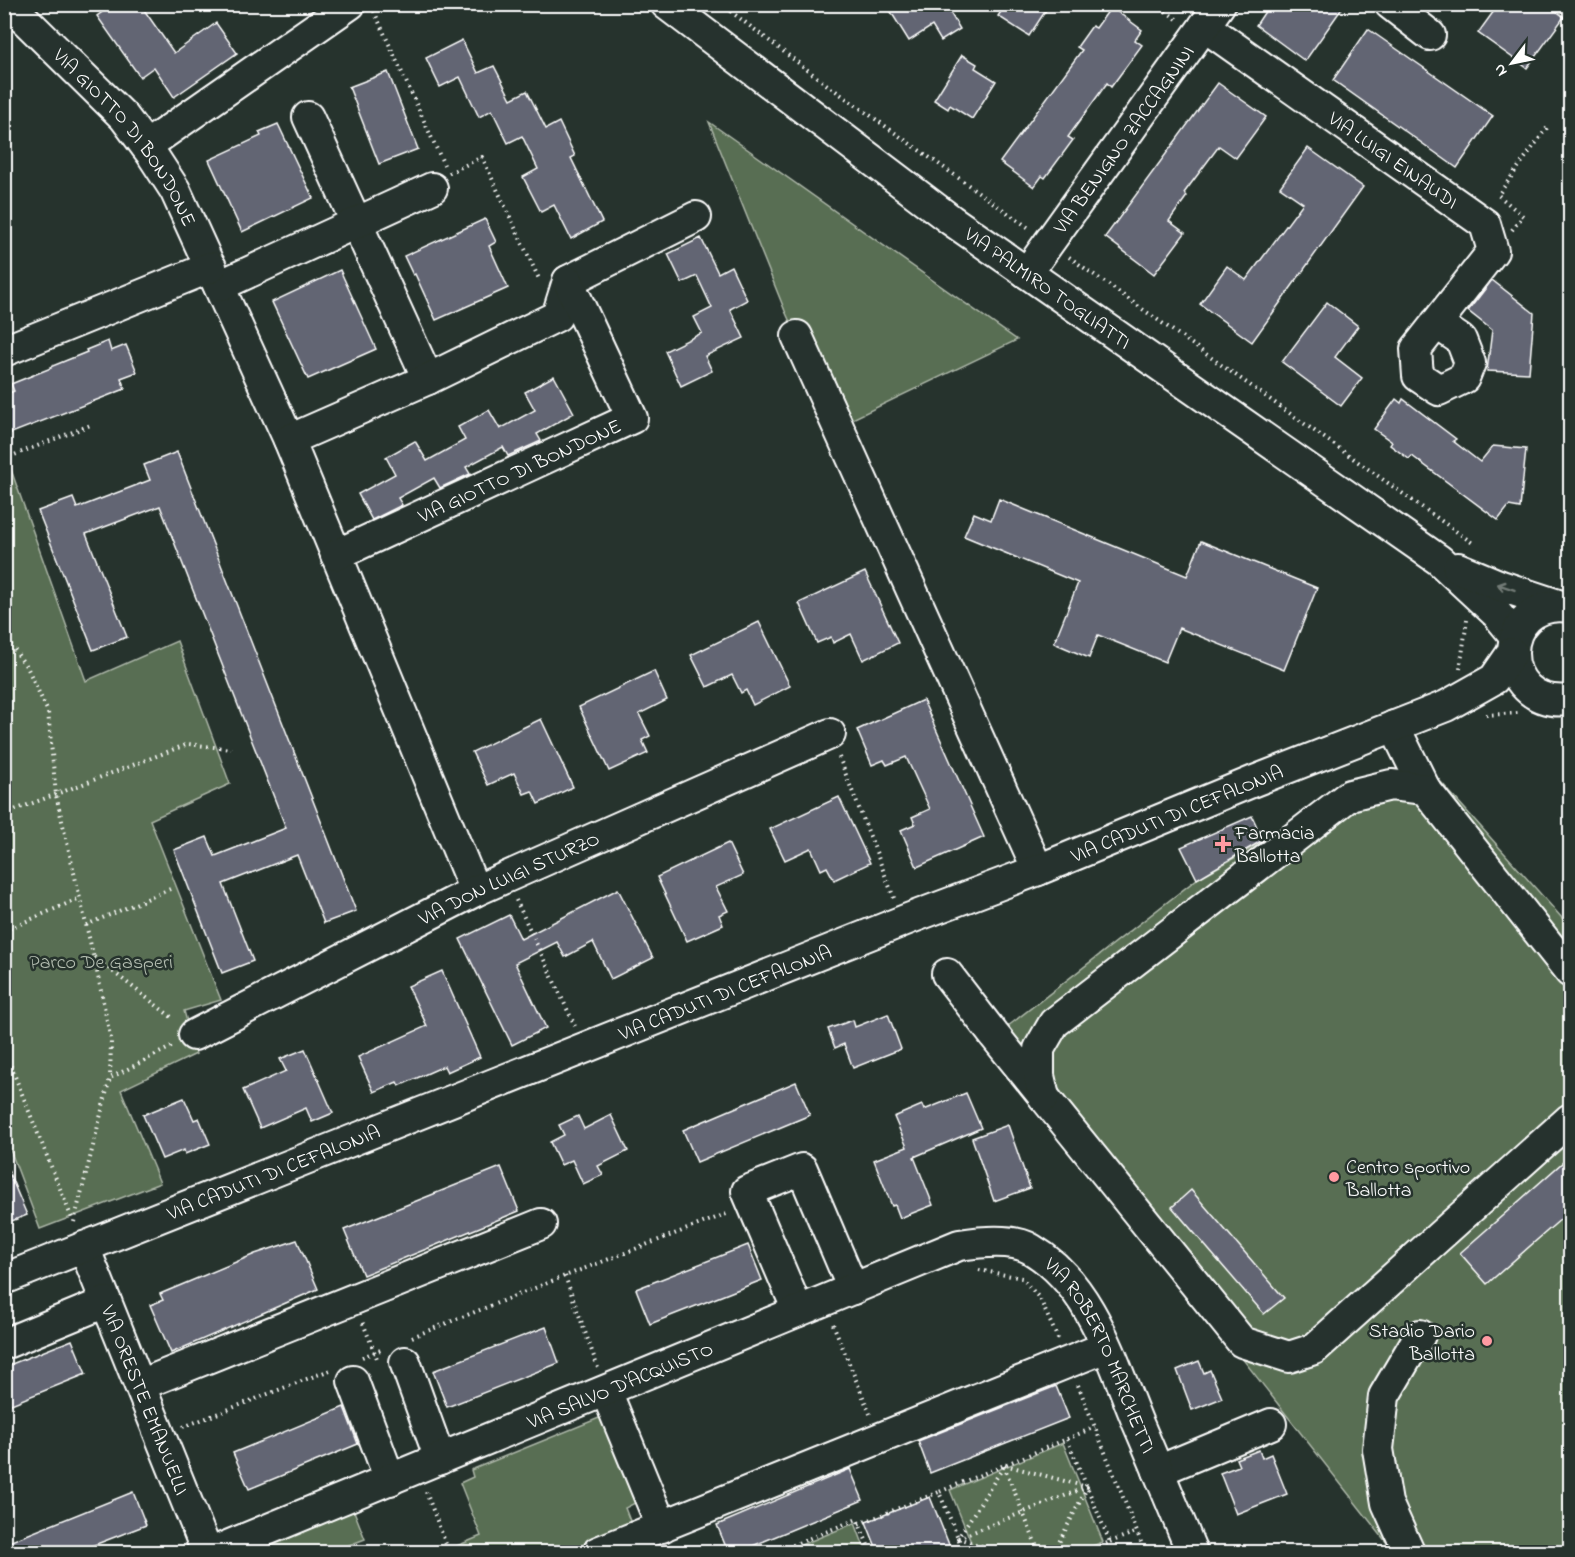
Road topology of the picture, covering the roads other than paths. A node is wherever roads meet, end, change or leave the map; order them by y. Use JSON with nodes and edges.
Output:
{"nodes":[{"id":1,"x":9,"y":4,"type":"edge"},
{"id":2,"x":350,"y":4,"type":"edge"},
{"id":3,"x":666,"y":4,"type":"edge"},
{"id":4,"x":1390,"y":4,"type":"edge"},
{"id":5,"x":1212,"y":15,"type":"edge"},
{"id":6,"x":1430,"y":35,"type":"dead end"},
{"id":7,"x":308,"y":117,"type":"dead end"},
{"id":8,"x":146,"y":146,"type":"junction"},
{"id":9,"x":432,"y":188,"type":"dead end"},
{"id":10,"x":696,"y":217,"type":"dead end"},
{"id":11,"x":357,"y":224,"type":"junction"},
{"id":12,"x":1027,"y":273,"type":"junction"},
{"id":13,"x":215,"y":276,"type":"junction"},
{"id":14,"x":568,"y":281,"type":"junction"},
{"id":15,"x":1436,"y":323,"type":"dead end"},
{"id":16,"x":797,"y":336,"type":"dead end"},
{"id":17,"x":4,"y":351,"type":"edge"},
{"id":18,"x":428,"y":379,"type":"junction"},
{"id":19,"x":289,"y":440,"type":"junction"},
{"id":20,"x":336,"y":555,"type":"junction"},
{"id":21,"x":1438,"y":560,"type":"junction"},
{"id":22,"x":1566,"y":606,"type":"edge"},
{"id":23,"x":1514,"y":645,"type":"junction"},
{"id":24,"x":1560,"y":700,"type":"edge"},
{"id":25,"x":1446,"y":706,"type":"junction"},
{"id":26,"x":1394,"y":726,"type":"junction"},
{"id":27,"x":830,"y":734,"type":"road end"},
{"id":28,"x":1425,"y":789,"type":"junction"},
{"id":29,"x":1038,"y":870,"type":"junction"},
{"id":30,"x":475,"y":891,"type":"junction"},
{"id":31,"x":1570,"y":972,"type":"edge"},
{"id":32,"x":947,"y":974,"type":"dead end"},
{"id":33,"x":194,"y":1035,"type":"road end"},
{"id":34,"x":1044,"y":1097,"type":"junction"},
{"id":35,"x":1570,"y":1119,"type":"edge"},
{"id":36,"x":541,"y":1224,"type":"dead end"},
{"id":37,"x":79,"y":1234,"type":"junction"},
{"id":38,"x":1029,"y":1247,"type":"joint"},
{"id":39,"x":4,"y":1279,"type":"edge"},
{"id":40,"x":853,"y":1289,"type":"junction"},
{"id":41,"x":106,"y":1302,"type":"junction"},
{"id":42,"x":811,"y":1306,"type":"junction"},
{"id":43,"x":1420,"y":1335,"type":"dead end"},
{"id":44,"x":4,"y":1344,"type":"edge"},
{"id":45,"x":1106,"y":1347,"type":"junction"},
{"id":46,"x":399,"y":1350,"type":"road end"},
{"id":47,"x":350,"y":1369,"type":"road end"},
{"id":48,"x":140,"y":1385,"type":"junction"},
{"id":49,"x":606,"y":1391,"type":"junction"},
{"id":50,"x":1271,"y":1424,"type":"dead end"},
{"id":51,"x":440,"y":1459,"type":"junction"},
{"id":52,"x":1158,"y":1471,"type":"junction"},
{"id":53,"x":390,"y":1480,"type":"junction"},
{"id":54,"x":662,"y":1527,"type":"junction"},
{"id":55,"x":207,"y":1552,"type":"edge"},
{"id":56,"x":213,"y":1552,"type":"edge"},
{"id":57,"x":598,"y":1552,"type":"edge"},
{"id":58,"x":1192,"y":1552,"type":"edge"},
{"id":59,"x":1409,"y":1552,"type":"edge"}],
"edges":[{"from":1,"to":8,"type":"street","name":"VIA GIOTTO DI BONDONE"},
{"from":2,"to":8,"type":"street"},
{"from":3,"to":12,"type":"street","name":"VIA PALMIRO TOGLIATTI"},
{"from":4,"to":6,"type":"street"},
{"from":5,"to":12,"type":"street","name":"VIA BENIGNO ZACCAGNINI"},
{"from":5,"to":15,"type":"street","name":"VIA LUIGI EINAUDI"},
{"from":7,"to":11,"type":"street"},
{"from":8,"to":13,"type":"street","name":"VIA GIOTTO DI BONDONE"},
{"from":9,"to":11,"type":"street"},
{"from":10,"to":14,"type":"street"},
{"from":11,"to":13,"type":"street"},
{"from":11,"to":18,"type":"street"},
{"from":12,"to":21,"type":"street","name":"VIA PALMIRO TOGLIATTI"},
{"from":13,"to":17,"type":"street"},
{"from":13,"to":19,"type":"street","name":"VIA GIOTTO DI BONDONE"},
{"from":14,"to":18,"type":"street"},
{"from":14,"to":20,"type":"street","name":"VIA GIOTTO DI BONDONE"},
{"from":16,"to":29,"type":"street"},
{"from":18,"to":19,"type":"street"},
{"from":19,"to":20,"type":"street","name":"VIA GIOTTO DI BONDONE"},
{"from":20,"to":30,"type":"street","name":"VIA GIOTTO DI BONDONE"},
{"from":22,"to":21,"type":"street","name":"VIA PALMIRO TOGLIATTI","one_way":true},
{"from":21,"to":23,"type":"street","name":"VIA PALMIRO TOGLIATTI"},
{"from":22,"to":23,"type":"street","name":"VIA PALMIRO TOGLIATTI"},
{"from":23,"to":24,"type":"street","name":"VIA PALMIRO TOGLIATTI"},
{"from":23,"to":25,"type":"street","name":"VIA CADUTI DI CEFALONIA"},
{"from":24,"to":25,"type":"street","name":"VIA CADUTI DI CEFALONIA"},
{"from":25,"to":26,"type":"street","name":"VIA CADUTI DI CEFALONIA"},
{"from":26,"to":28,"type":"street"},
{"from":26,"to":29,"type":"street","name":"VIA CADUTI DI CEFALONIA"},
{"from":27,"to":30,"type":"street","name":"VIA DON LUIGI STURZO"},
{"from":28,"to":31,"type":"street"},
{"from":28,"to":34,"type":"street"},
{"from":29,"to":37,"type":"street","name":"VIA CADUTI DI CEFALONIA"},
{"from":30,"to":33,"type":"street","name":"VIA DON LUIGI STURZO"},
{"from":32,"to":34,"type":"street"},
{"from":34,"to":35,"type":"street"},
{"from":36,"to":48,"type":"street"},
{"from":37,"to":39,"type":"street","name":"VIA CADUTI DI CEFALONIA"},
{"from":37,"to":41,"type":"street","name":"VIA ORESTE EMANUELLI"},
{"from":38,"to":40,"type":"street","name":"VIA SALVO D'ACQUISTO"},
{"from":38,"to":45,"type":"street","name":"VIA ROBERTO MARCHETTI"},
{"from":40,"to":42,"type":"street","name":"VIA SALVO D'ACQUISTO"},
{"from":40,"to":42,"type":"street"},
{"from":41,"to":44,"type":"street"},
{"from":41,"to":48,"type":"street","name":"VIA ORESTE EMANUELLI"},
{"from":42,"to":49,"type":"street","name":"VIA SALVO D'ACQUISTO"},
{"from":43,"to":59,"type":"street"},
{"from":45,"to":52,"type":"street","name":"VIA ROBERTO MARCHETTI"},
{"from":45,"to":54,"type":"street"},
{"from":46,"to":51,"type":"street"},
{"from":47,"to":53,"type":"street"},
{"from":48,"to":55,"type":"street","name":"VIA ORESTE EMANUELLI"},
{"from":49,"to":51,"type":"street","name":"VIA SALVO D'ACQUISTO"},
{"from":49,"to":54,"type":"street"},
{"from":50,"to":52,"type":"street","name":"VIA ROBERTO MARCHETTI"},
{"from":51,"to":53,"type":"street","name":"VIA SALVO D'ACQUISTO"},
{"from":52,"to":58,"type":"street","name":"VIA ROBERTO MARCHETTI"},
{"from":53,"to":56,"type":"street","name":"VIA SALVO D'ACQUISTO"},
{"from":54,"to":57,"type":"street"}]}
